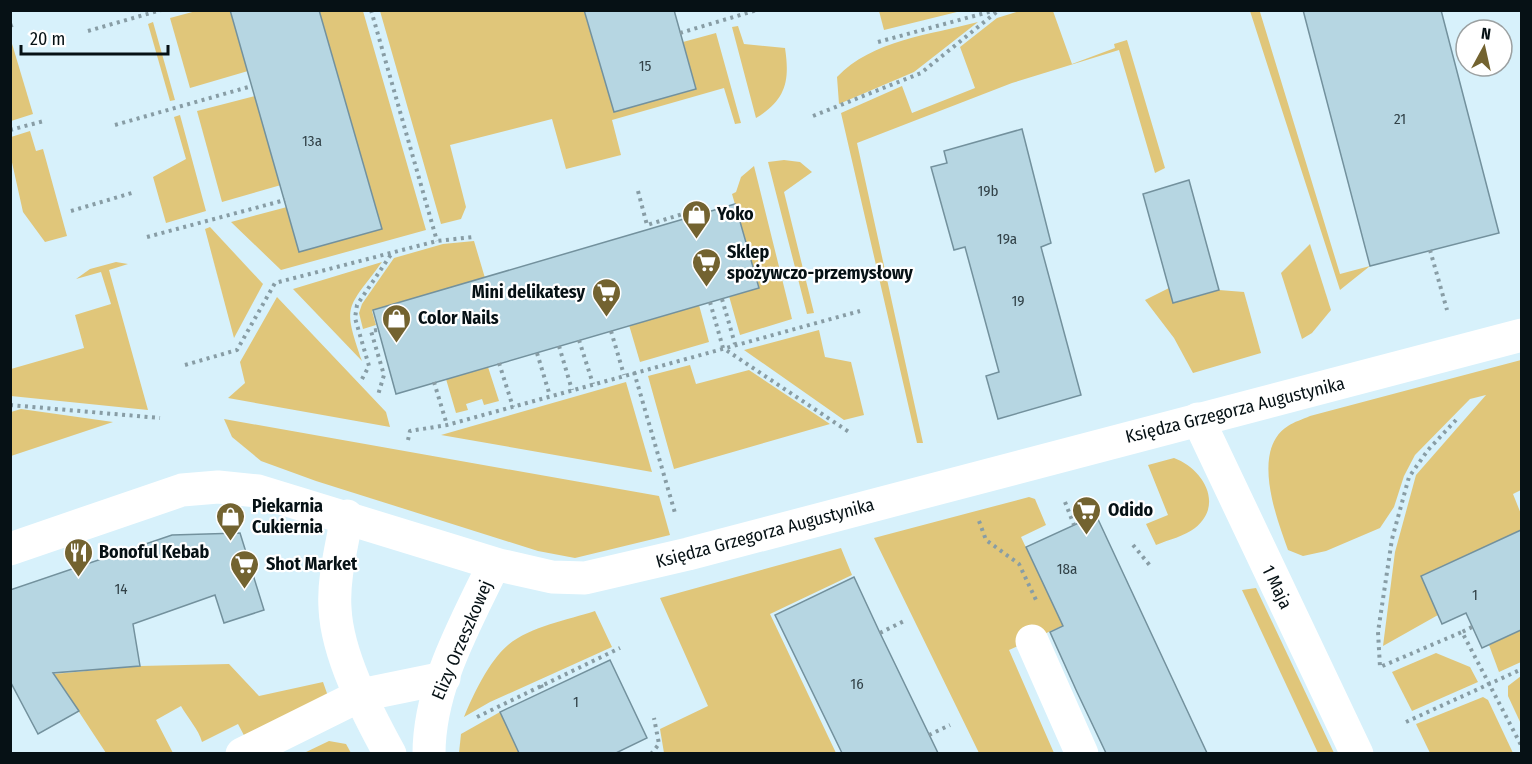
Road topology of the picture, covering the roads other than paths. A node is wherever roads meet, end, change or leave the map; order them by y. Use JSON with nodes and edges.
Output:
{"nodes":[{"id":1,"x":1521,"y":335,"type":"edge"},
{"id":2,"x":1198,"y":419,"type":"junction"},
{"id":3,"x":347,"y":516,"type":"junction"},
{"id":4,"x":10,"y":549,"type":"edge"},
{"id":5,"x":494,"y":564,"type":"junction"},
{"id":6,"x":1032,"y":641,"type":"road end"},
{"id":7,"x":444,"y":678,"type":"junction"},
{"id":8,"x":361,"y":695,"type":"junction"},
{"id":9,"x":242,"y":753,"type":"edge"},
{"id":10,"x":390,"y":753,"type":"edge"},
{"id":11,"x":429,"y":753,"type":"edge"},
{"id":12,"x":1082,"y":753,"type":"edge"},
{"id":13,"x":1357,"y":753,"type":"edge"}],
"edges":[{"from":1,"to":2,"type":"street","name":"Księdza Grzegorza Augustynika"},
{"from":2,"to":5,"type":"street","name":"Księdza Grzegorza Augustynika"},
{"from":2,"to":13,"type":"street","name":"1 Maja"},
{"from":3,"to":4,"type":"street","name":"Księdza Grzegorza Augustynika"},
{"from":3,"to":5,"type":"street","name":"Księdza Grzegorza Augustynika"},
{"from":3,"to":8,"type":"street"},
{"from":5,"to":7,"type":"street","name":"Elizy Orzeszkowej"},
{"from":6,"to":12,"type":"street"},
{"from":7,"to":8,"type":"street"},
{"from":7,"to":11,"type":"street","name":"Elizy Orzeszkowej"},
{"from":8,"to":9,"type":"street"},
{"from":8,"to":10,"type":"street"}]}
